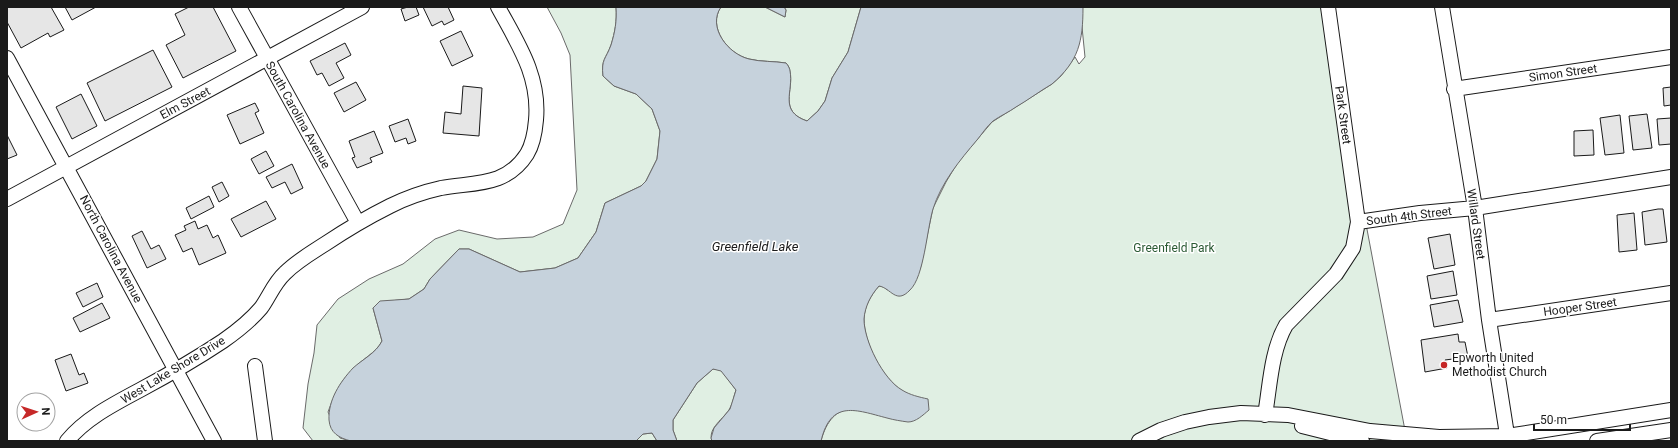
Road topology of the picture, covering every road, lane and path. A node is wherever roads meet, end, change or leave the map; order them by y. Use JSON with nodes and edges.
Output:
{"nodes":[{"id":1,"x":239,"y":7,"type":"edge"},
{"id":2,"x":362,"y":7,"type":"edge"},
{"id":3,"x":498,"y":7,"type":"edge"},
{"id":4,"x":1328,"y":7,"type":"edge"},
{"id":5,"x":1442,"y":7,"type":"edge"},
{"id":6,"x":1671,"y":57,"type":"edge"},
{"id":7,"x":7,"y":58,"type":"edge"},
{"id":8,"x":267,"y":59,"type":"junction"},
{"id":9,"x":1454,"y":89,"type":"junction"},
{"id":10,"x":66,"y":167,"type":"junction"},
{"id":11,"x":1671,"y":177,"type":"edge"},
{"id":12,"x":7,"y":199,"type":"edge"},
{"id":13,"x":1475,"y":208,"type":"junction"},
{"id":14,"x":1358,"y":222,"type":"junction"},
{"id":15,"x":358,"y":223,"type":"junction"},
{"id":16,"x":1671,"y":293,"type":"edge"},
{"id":17,"x":1489,"y":320,"type":"junction"},
{"id":18,"x":255,"y":366,"type":"dead end"},
{"id":19,"x":176,"y":370,"type":"junction"},
{"id":20,"x":1671,"y":410,"type":"edge"},
{"id":21,"x":1265,"y":415,"type":"junction"},
{"id":22,"x":1671,"y":430,"type":"edge"},
{"id":23,"x":1507,"y":438,"type":"edge"},
{"id":24,"x":67,"y":441,"type":"edge"},
{"id":25,"x":214,"y":441,"type":"edge"},
{"id":26,"x":265,"y":441,"type":"edge"},
{"id":27,"x":1139,"y":441,"type":"edge"},
{"id":28,"x":1362,"y":441,"type":"edge"},
{"id":29,"x":1597,"y":441,"type":"edge"}],
"edges":[{"from":1,"to":8,"type":"street","name":"South Carolina Avenue"},
{"from":2,"to":8,"type":"street","name":"Elm Street"},
{"from":3,"to":15,"type":"street","name":"West Lake Shore Drive"},
{"from":4,"to":14,"type":"street","name":"Park Street"},
{"from":5,"to":9,"type":"street","name":"Willard Street"},
{"from":6,"to":9,"type":"street","name":"Simon Street"},
{"from":7,"to":10,"type":"street","name":"North Carolina Avenue"},
{"from":8,"to":10,"type":"street","name":"Elm Street"},
{"from":8,"to":15,"type":"street","name":"South Carolina Avenue"},
{"from":9,"to":13,"type":"street","name":"Willard Street"},
{"from":10,"to":12,"type":"street","name":"Elm Street"},
{"from":10,"to":19,"type":"street","name":"North Carolina Avenue"},
{"from":11,"to":13,"type":"street","name":"South 4th Street"},
{"from":13,"to":14,"type":"street","name":"South 4th Street"},
{"from":13,"to":17,"type":"street","name":"Willard Street"},
{"from":14,"to":21,"type":"street","name":"South 4th Street"},
{"from":15,"to":19,"type":"street","name":"West Lake Shore Drive"},
{"from":16,"to":17,"type":"street","name":"Hooper Street"},
{"from":17,"to":23,"type":"street","name":"Willard Street"},
{"from":18,"to":26,"type":"street"},
{"from":19,"to":24,"type":"street","name":"West Lake Shore Drive"},
{"from":19,"to":25,"type":"street","name":"North Carolina Avenue"},
{"from":20,"to":23,"type":"street"},
{"from":21,"to":23,"type":"street"},
{"from":21,"to":27,"type":"street"},
{"from":21,"to":28,"type":"street"},
{"from":22,"to":29,"type":"street"}]}
